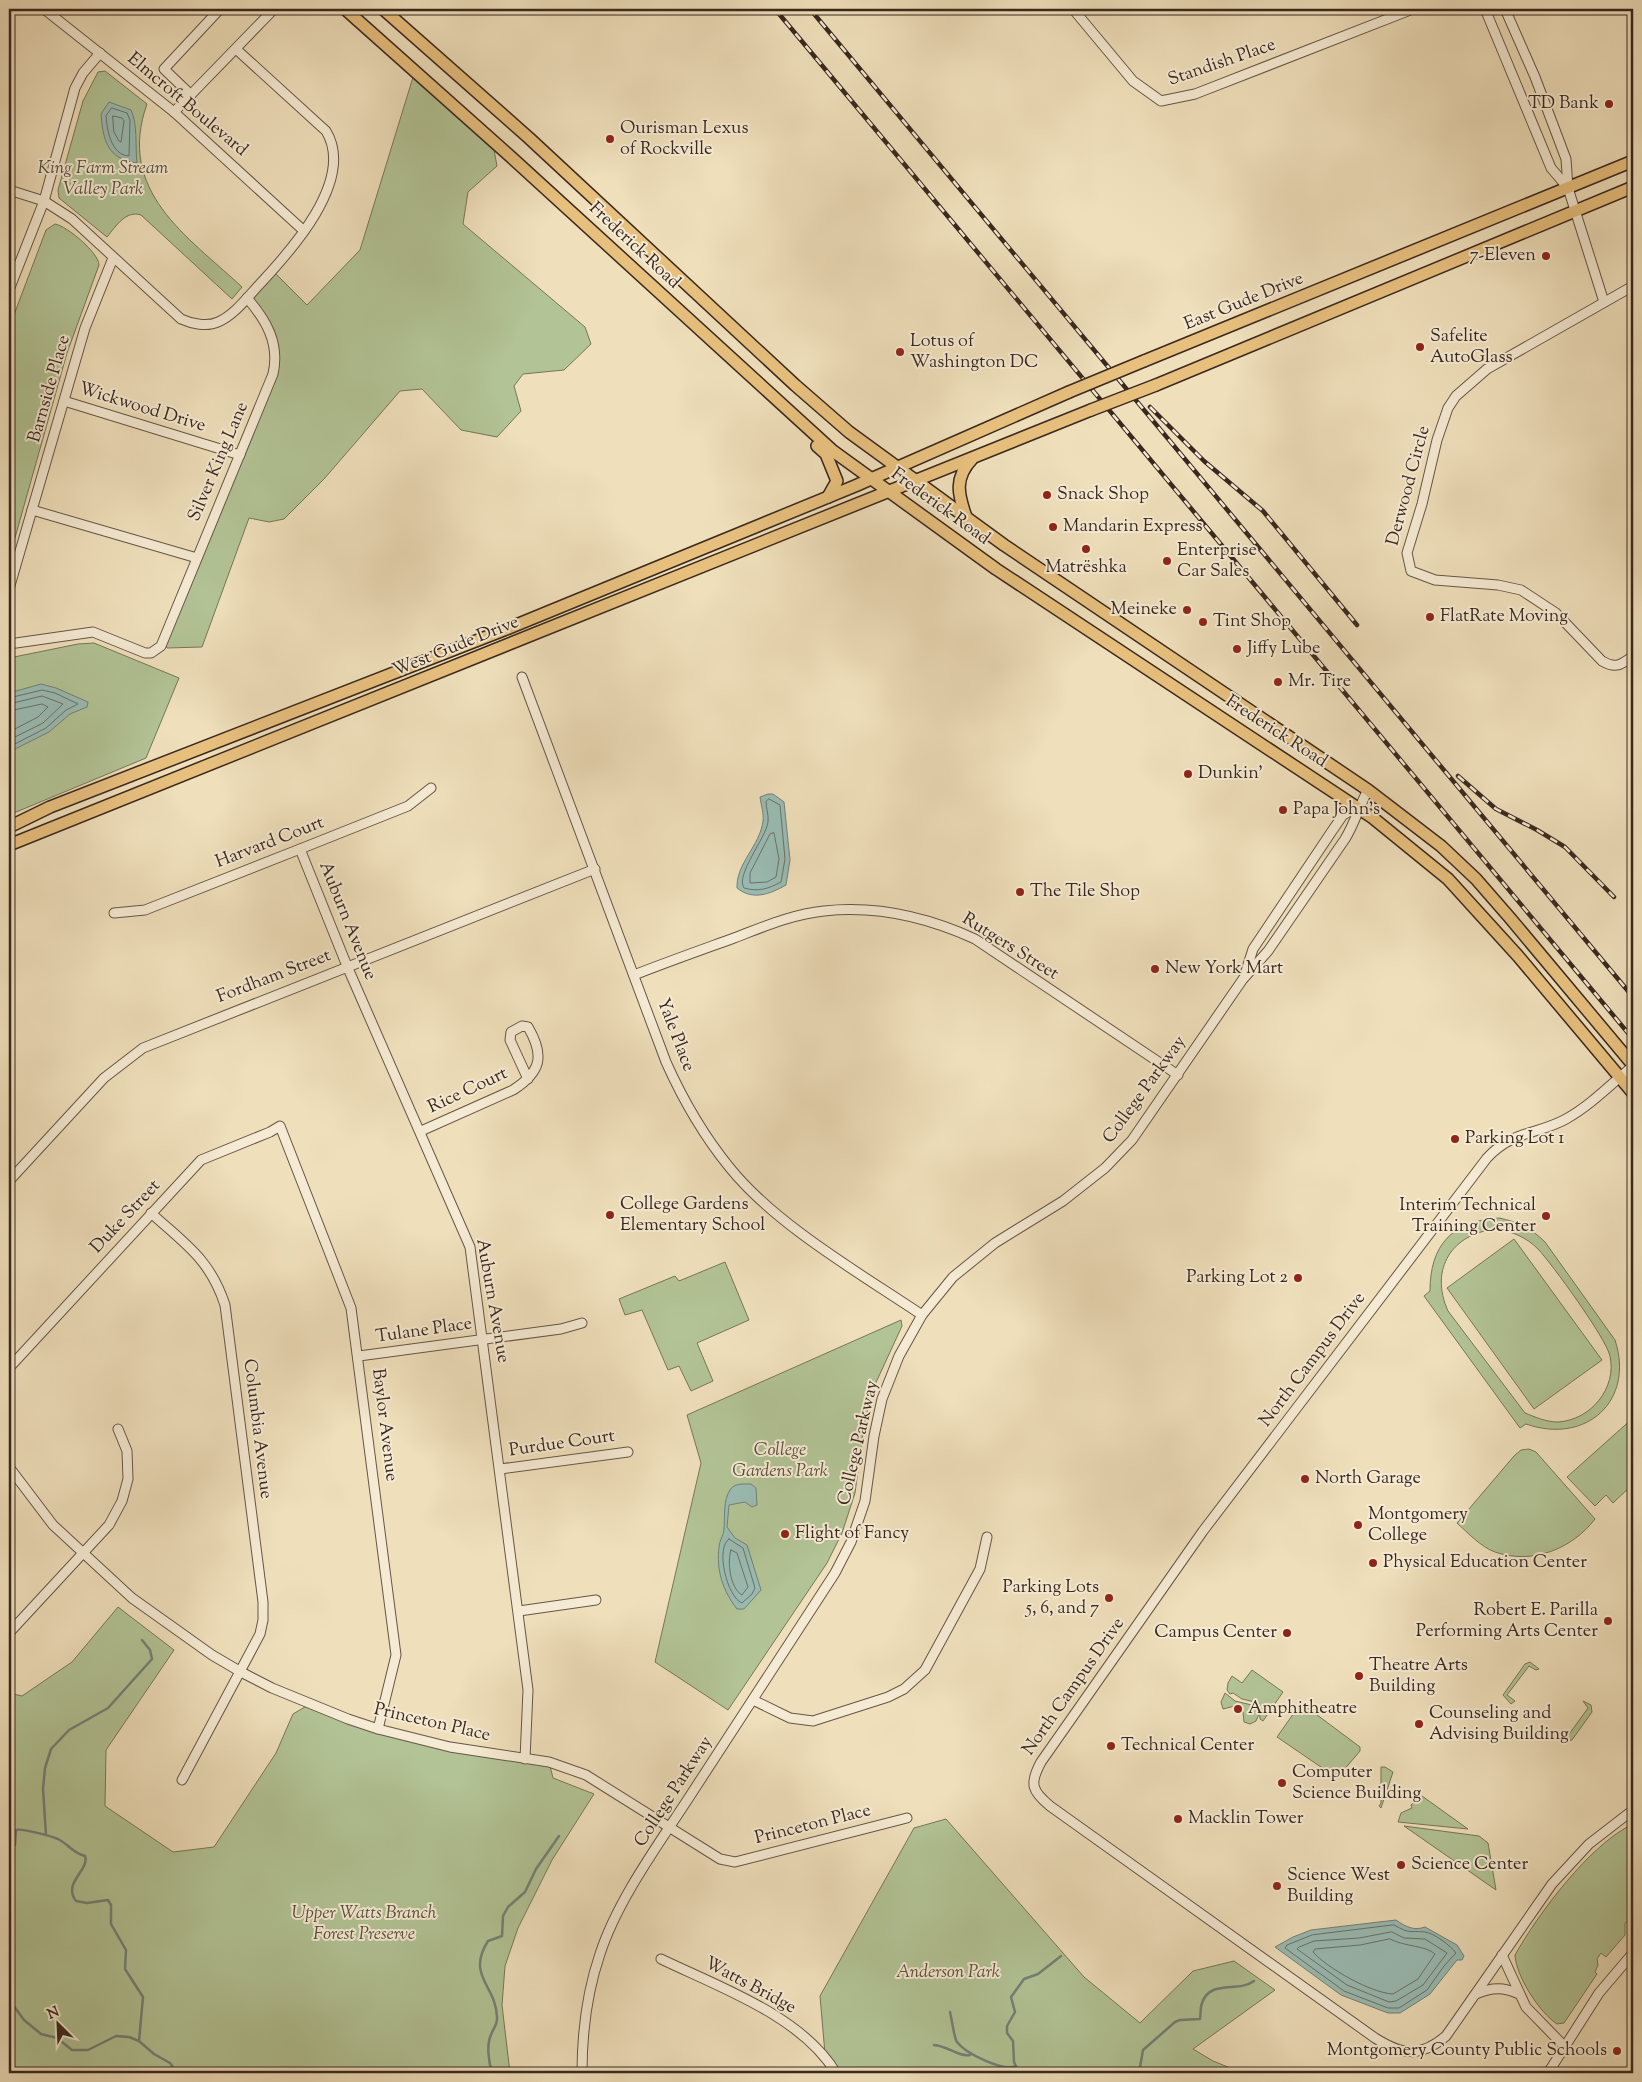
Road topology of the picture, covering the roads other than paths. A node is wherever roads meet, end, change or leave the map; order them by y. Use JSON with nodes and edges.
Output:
{"nodes":[{"id":1,"x":44,"y":9,"type":"edge"},
{"id":2,"x":220,"y":9,"type":"edge"},
{"id":3,"x":274,"y":9,"type":"edge"},
{"id":4,"x":345,"y":9,"type":"edge"},
{"id":5,"x":383,"y":9,"type":"edge"},
{"id":6,"x":1073,"y":9,"type":"edge"},
{"id":7,"x":1414,"y":9,"type":"edge"},
{"id":8,"x":1485,"y":9,"type":"edge"},
{"id":9,"x":1505,"y":9,"type":"edge"},
{"id":10,"x":236,"y":48,"type":"junction"},
{"id":11,"x":100,"y":54,"type":"junction"},
{"id":12,"x":191,"y":95,"type":"junction"},
{"id":13,"x":174,"y":112,"type":"junction"},
{"id":14,"x":1633,"y":161,"type":"edge"},
{"id":15,"x":1633,"y":187,"type":"edge"},
{"id":16,"x":1568,"y":188,"type":"junction"},
{"id":17,"x":9,"y":190,"type":"edge"},
{"id":18,"x":44,"y":201,"type":"junction"},
{"id":19,"x":1577,"y":211,"type":"junction"},
{"id":20,"x":304,"y":231,"type":"junction"},
{"id":21,"x":113,"y":258,"type":"junction"},
{"id":22,"x":1633,"y":286,"type":"edge"},
{"id":23,"x":9,"y":290,"type":"edge"},
{"id":24,"x":247,"y":298,"type":"junction"},
{"id":25,"x":1604,"y":302,"type":"junction"},
{"id":26,"x":64,"y":401,"type":"junction"},
{"id":27,"x":806,"y":426,"type":"junction"},
{"id":28,"x":240,"y":455,"type":"junction"},
{"id":29,"x":973,"y":458,"type":"junction"},
{"id":30,"x":896,"y":467,"type":"junction"},
{"id":31,"x":870,"y":478,"type":"junction"},
{"id":32,"x":916,"y":481,"type":"junction"},
{"id":33,"x":890,"y":492,"type":"junction"},
{"id":34,"x":828,"y":497,"type":"junction"},
{"id":35,"x":32,"y":510,"type":"junction"},
{"id":36,"x":966,"y":517,"type":"junction"},
{"id":37,"x":196,"y":558,"type":"junction"},
{"id":38,"x":9,"y":589,"type":"edge"},
{"id":39,"x":9,"y":644,"type":"edge"},
{"id":40,"x":1633,"y":656,"type":"edge"},
{"id":41,"x":522,"y":677,"type":"dead end"},
{"id":42,"x":431,"y":788,"type":"dead end"},
{"id":43,"x":1368,"y":790,"type":"junction"},
{"id":44,"x":1358,"y":807,"type":"junction"},
{"id":45,"x":9,"y":827,"type":"edge"},
{"id":46,"x":9,"y":845,"type":"edge"},
{"id":47,"x":300,"y":849,"type":"junction"},
{"id":48,"x":594,"y":869,"type":"junction"},
{"id":49,"x":114,"y":913,"type":"dead end"},
{"id":50,"x":347,"y":966,"type":"junction"},
{"id":51,"x":634,"y":975,"type":"junction"},
{"id":52,"x":1243,"y":979,"type":"junction"},
{"id":53,"x":1633,"y":1066,"type":"edge"},
{"id":54,"x":1178,"y":1075,"type":"junction"},
{"id":55,"x":1620,"y":1077,"type":"junction"},
{"id":56,"x":528,"y":1079,"type":"junction"},
{"id":57,"x":1633,"y":1093,"type":"edge"},
{"id":58,"x":421,"y":1131,"type":"junction"},
{"id":59,"x":284,"y":1136,"type":"joint"},
{"id":60,"x":9,"y":1181,"type":"edge"},
{"id":61,"x":150,"y":1213,"type":"junction"},
{"id":62,"x":922,"y":1315,"type":"junction"},
{"id":63,"x":582,"y":1323,"type":"dead end"},
{"id":64,"x":483,"y":1339,"type":"junction"},
{"id":65,"x":358,"y":1356,"type":"junction"},
{"id":66,"x":9,"y":1368,"type":"edge"},
{"id":67,"x":118,"y":1429,"type":"dead end"},
{"id":68,"x":628,"y":1452,"type":"dead end"},
{"id":69,"x":9,"y":1467,"type":"edge"},
{"id":70,"x":500,"y":1469,"type":"junction"},
{"id":71,"x":987,"y":1537,"type":"dead end"},
{"id":72,"x":84,"y":1555,"type":"junction"},
{"id":73,"x":596,"y":1600,"type":"dead end"},
{"id":74,"x":519,"y":1611,"type":"junction"},
{"id":75,"x":9,"y":1633,"type":"edge"},
{"id":76,"x":241,"y":1672,"type":"junction"},
{"id":77,"x":753,"y":1700,"type":"junction"},
{"id":78,"x":378,"y":1729,"type":"junction"},
{"id":79,"x":525,"y":1759,"type":"junction"},
{"id":80,"x":182,"y":1780,"type":"dead end"},
{"id":81,"x":1633,"y":1810,"type":"edge"},
{"id":82,"x":907,"y":1818,"type":"dead end"},
{"id":83,"x":669,"y":1828,"type":"junction"},
{"id":84,"x":1633,"y":1953,"type":"edge"},
{"id":85,"x":1502,"y":1955,"type":"junction"},
{"id":86,"x":661,"y":1958,"type":"dead end"},
{"id":87,"x":1476,"y":1994,"type":"junction"},
{"id":88,"x":1520,"y":1994,"type":"junction"},
{"id":89,"x":1564,"y":2046,"type":"junction"},
{"id":90,"x":582,"y":2073,"type":"edge"},
{"id":91,"x":836,"y":2073,"type":"edge"},
{"id":92,"x":1548,"y":2073,"type":"edge"}],
"edges":[{"from":1,"to":11,"type":"street","name":"Elmcroft Boulevard"},
{"from":2,"to":12,"type":"street"},
{"from":3,"to":10,"type":"street"},
{"from":4,"to":27,"type":"main road","name":"Frederick Road"},
{"from":5,"to":30,"type":"main road","name":"Frederick Road"},
{"from":6,"to":7,"type":"street","name":"Standish Place"},
{"from":8,"to":16,"type":"street"},
{"from":9,"to":16,"type":"street"},
{"from":10,"to":12,"type":"street"},
{"from":10,"to":20,"type":"street"},
{"from":11,"to":13,"type":"street","name":"Elmcroft Boulevard"},
{"from":11,"to":18,"type":"street"},
{"from":12,"to":13,"type":"street"},
{"from":13,"to":20,"type":"street","name":"Elmcroft Boulevard"},
{"from":14,"to":16,"type":"main road","name":"East Gude Drive"},
{"from":15,"to":19,"type":"main road"},
{"from":16,"to":19,"type":"street"},
{"from":16,"to":30,"type":"main road","name":"East Gude Drive","bridge":true},
{"from":17,"to":18,"type":"street"},
{"from":18,"to":21,"type":"street"},
{"from":18,"to":23,"type":"street"},
{"from":19,"to":25,"type":"street"},
{"from":19,"to":29,"type":"main road","bridge":true},
{"from":20,"to":24,"type":"street"},
{"from":21,"to":24,"type":"street"},
{"from":21,"to":26,"type":"street","name":"Barnside Place"},
{"from":22,"to":25,"type":"street","name":"Derwood Circle"},
{"from":24,"to":28,"type":"street","name":"Silver King Lane"},
{"from":25,"to":40,"type":"street","name":"Derwood Circle"},
{"from":26,"to":28,"type":"street","name":"Wickwood Drive"},
{"from":26,"to":35,"type":"street","name":"Barnside Place"},
{"from":27,"to":31,"type":"main road","name":"Frederick Road"},
{"from":27,"to":34,"type":"main road"},
{"from":28,"to":37,"type":"street","name":"Silver King Lane"},
{"from":29,"to":32,"type":"main road"},
{"from":29,"to":36,"type":"main road"},
{"from":30,"to":31,"type":"main road","name":"East Gude Drive"},
{"from":30,"to":32,"type":"main road","name":"Frederick Road"},
{"from":31,"to":33,"type":"main road","name":"Frederick Road"},
{"from":31,"to":34,"type":"main road","name":"West Gude Drive"},
{"from":32,"to":33,"type":"main road","name":"West Gude Drive"},
{"from":32,"to":36,"type":"main road","name":"Frederick Road"},
{"from":33,"to":44,"type":"main road","name":"Frederick Road"},
{"from":33,"to":46,"type":"main road","name":"West Gude Drive"},
{"from":34,"to":45,"type":"main road","name":"West Gude Drive"},
{"from":35,"to":37,"type":"street"},
{"from":35,"to":38,"type":"street","name":"Barnside Place"},
{"from":36,"to":43,"type":"main road","name":"Frederick Road"},
{"from":37,"to":39,"type":"street","name":"Silver King Lane"},
{"from":41,"to":48,"type":"street","name":"Yale Place"},
{"from":42,"to":47,"type":"street","name":"Harvard Court"},
{"from":43,"to":44,"type":"street","name":"College Parkway"},
{"from":43,"to":53,"type":"main road","name":"Frederick Road"},
{"from":44,"to":52,"type":"street","name":"College Parkway"},
{"from":44,"to":52,"type":"street","name":"College Parkway"},
{"from":44,"to":55,"type":"main road","name":"Frederick Road"},
{"from":47,"to":49,"type":"street","name":"Harvard Court"},
{"from":47,"to":50,"type":"street","name":"Auburn Avenue"},
{"from":48,"to":50,"type":"street","name":"Fordham Street"},
{"from":48,"to":51,"type":"street","name":"Yale Place"},
{"from":50,"to":58,"type":"street","name":"Auburn Avenue"},
{"from":50,"to":60,"type":"street","name":"Fordham Street"},
{"from":51,"to":54,"type":"street","name":"Rutgers Street"},
{"from":51,"to":62,"type":"street","name":"Yale Place"},
{"from":52,"to":54,"type":"street","name":"College Parkway"},
{"from":53,"to":55,"type":"street","name":"North Campus Drive"},
{"from":54,"to":62,"type":"street","name":"College Parkway"},
{"from":55,"to":57,"type":"main road","name":"Frederick Road"},
{"from":55,"to":87,"type":"street","name":"North Campus Drive"},
{"from":56,"to":56,"type":"street","name":"Rice Court"},
{"from":56,"to":58,"type":"street","name":"Rice Court"},
{"from":58,"to":64,"type":"street","name":"Auburn Avenue"},
{"from":59,"to":61,"type":"street","name":"Duke Street"},
{"from":59,"to":65,"type":"street","name":"Baylor Avenue"},
{"from":61,"to":66,"type":"street","name":"Duke Street"},
{"from":61,"to":76,"type":"street","name":"Columbia Avenue"},
{"from":62,"to":77,"type":"street","name":"College Parkway"},
{"from":63,"to":64,"type":"street","name":"Tulane Place"},
{"from":64,"to":65,"type":"street","name":"Tulane Place"},
{"from":64,"to":70,"type":"street","name":"Auburn Avenue"},
{"from":65,"to":78,"type":"street","name":"Baylor Avenue"},
{"from":67,"to":72,"type":"street"},
{"from":68,"to":70,"type":"street","name":"Purdue Court"},
{"from":69,"to":72,"type":"street","name":"Princeton Place"},
{"from":70,"to":74,"type":"street","name":"Auburn Avenue"},
{"from":71,"to":77,"type":"street"},
{"from":72,"to":75,"type":"street"},
{"from":72,"to":76,"type":"street","name":"Princeton Place"},
{"from":73,"to":74,"type":"street"},
{"from":74,"to":79,"type":"street","name":"Auburn Avenue"},
{"from":76,"to":78,"type":"street","name":"Princeton Place"},
{"from":76,"to":80,"type":"street","name":"Columbia Avenue"},
{"from":77,"to":83,"type":"street","name":"College Parkway"},
{"from":78,"to":79,"type":"street","name":"Princeton Place"},
{"from":79,"to":83,"type":"street","name":"Princeton Place"},
{"from":81,"to":85,"type":"street","name":"North Campus Drive"},
{"from":82,"to":83,"type":"street","name":"Princeton Place"},
{"from":83,"to":90,"type":"street","name":"College Parkway"},
{"from":84,"to":89,"type":"street"},
{"from":85,"to":87,"type":"street","name":"North Campus Drive"},
{"from":85,"to":88,"type":"street"},
{"from":86,"to":91,"type":"street","name":"Watts Bridge"},
{"from":87,"to":88,"type":"street"},
{"from":88,"to":89,"type":"street"},
{"from":89,"to":92,"type":"street"}]}
